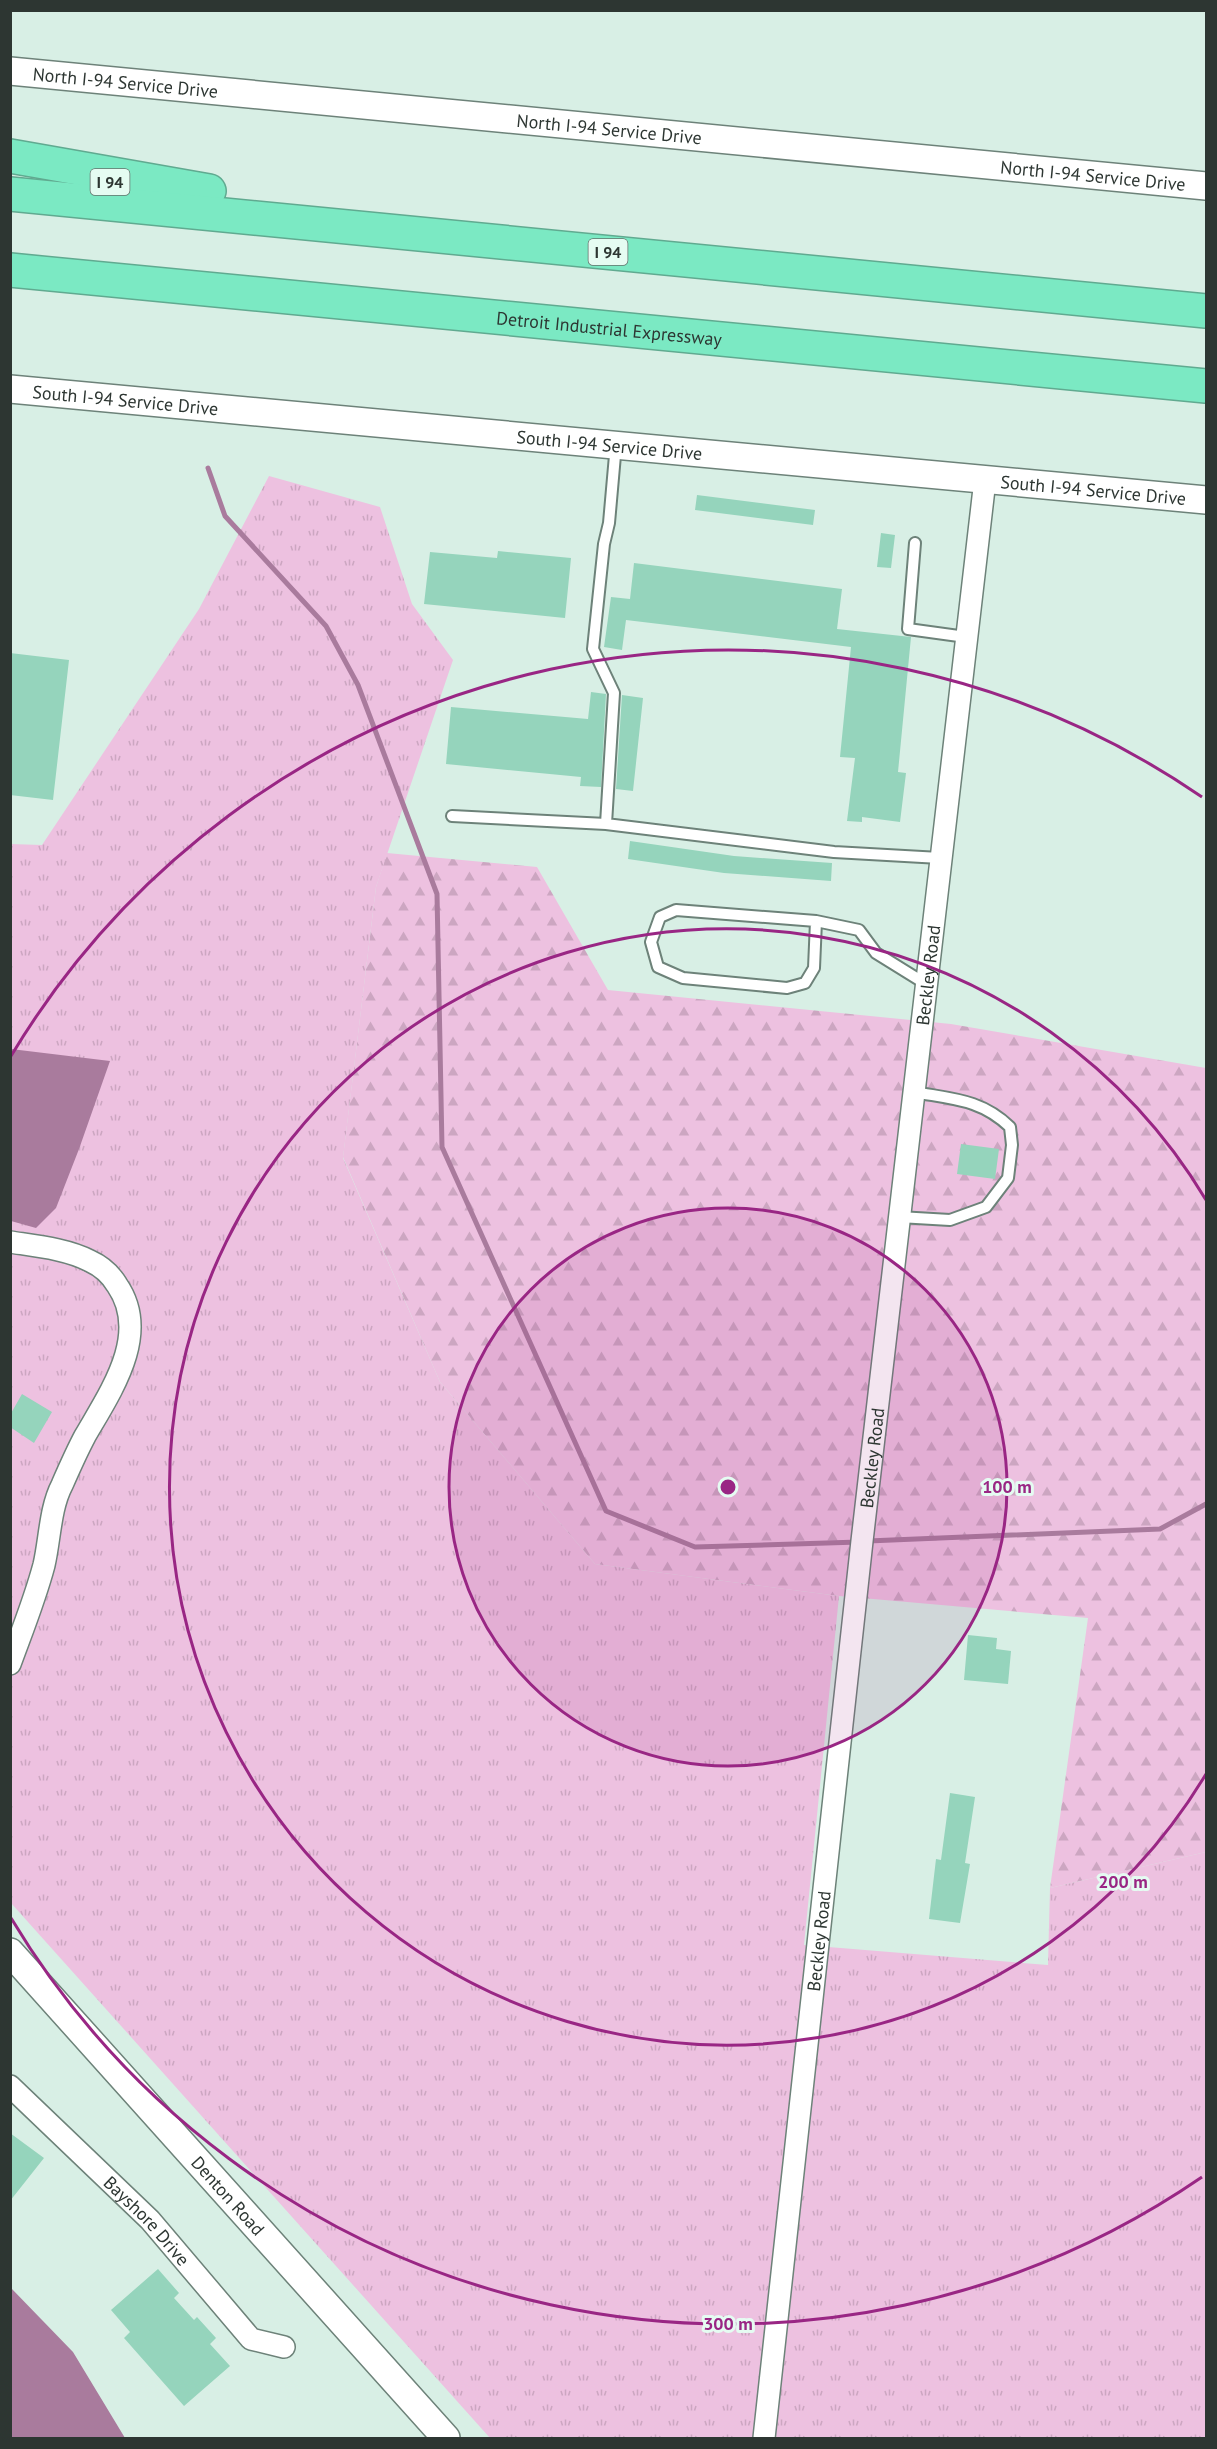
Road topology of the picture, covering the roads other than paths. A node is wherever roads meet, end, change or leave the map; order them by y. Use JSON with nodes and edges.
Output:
{"nodes":[{"id":1,"x":10,"y":71,"type":"edge"},
{"id":2,"x":10,"y":156,"type":"edge"},
{"id":3,"x":10,"y":172,"type":"edge"},
{"id":4,"x":1206,"y":186,"type":"edge"},
{"id":5,"x":209,"y":191,"type":"junction"},
{"id":6,"x":10,"y":194,"type":"edge"},
{"id":7,"x":10,"y":270,"type":"edge"},
{"id":8,"x":1206,"y":288,"type":"edge"},
{"id":9,"x":1206,"y":311,"type":"edge"},
{"id":10,"x":1206,"y":386,"type":"edge"},
{"id":11,"x":10,"y":389,"type":"edge"},
{"id":12,"x":616,"y":444,"type":"junction"},
{"id":13,"x":985,"y":480,"type":"junction"},
{"id":14,"x":1206,"y":500,"type":"edge"},
{"id":15,"x":915,"y":543,"type":"dead end"},
{"id":16,"x":966,"y":637,"type":"junction"},
{"id":17,"x":452,"y":816,"type":"dead end"},
{"id":18,"x":606,"y":824,"type":"junction"},
{"id":19,"x":940,"y":858,"type":"junction"},
{"id":20,"x":816,"y":921,"type":"junction"},
{"id":21,"x":926,"y":984,"type":"junction"},
{"id":22,"x":914,"y":1092,"type":"junction"},
{"id":23,"x":899,"y":1217,"type":"junction"},
{"id":24,"x":10,"y":1242,"type":"edge"},
{"id":25,"x":10,"y":1664,"type":"edge"},
{"id":26,"x":10,"y":1952,"type":"edge"},
{"id":27,"x":10,"y":2086,"type":"edge"},
{"id":28,"x":284,"y":2347,"type":"dead end"},
{"id":29,"x":446,"y":2439,"type":"edge"},
{"id":30,"x":764,"y":2439,"type":"edge"}],
"edges":[{"from":1,"to":4,"type":"street","name":"North I-94 Service Drive"},
{"from":2,"to":5,"type":"highway"},
{"from":3,"to":5,"type":"highway","number":"I 94"},
{"from":5,"to":8,"type":"highway","number":"I 94"},
{"from":6,"to":9,"type":"highway","number":"I 94"},
{"from":7,"to":10,"type":"highway","name":"Detroit Industrial Expressway"},
{"from":11,"to":12,"type":"street","name":"South I-94 Service Drive"},
{"from":12,"to":13,"type":"street","name":"South I-94 Service Drive"},
{"from":12,"to":18,"type":"lane"},
{"from":13,"to":14,"type":"street","name":"South I-94 Service Drive"},
{"from":13,"to":16,"type":"street","name":"Beckley Road"},
{"from":15,"to":16,"type":"lane"},
{"from":16,"to":19,"type":"street","name":"Beckley Road"},
{"from":17,"to":18,"type":"lane"},
{"from":18,"to":19,"type":"lane"},
{"from":19,"to":21,"type":"street","name":"Beckley Road"},
{"from":20,"to":20,"type":"lane"},
{"from":20,"to":21,"type":"lane"},
{"from":21,"to":22,"type":"street","name":"Beckley Road"},
{"from":22,"to":23,"type":"street","name":"Beckley Road"},
{"from":22,"to":23,"type":"lane"},
{"from":23,"to":30,"type":"street","name":"Beckley Road"},
{"from":24,"to":25,"type":"street"},
{"from":26,"to":29,"type":"street","name":"Denton Road"},
{"from":27,"to":28,"type":"street","name":"Bayshore Drive"}]}
